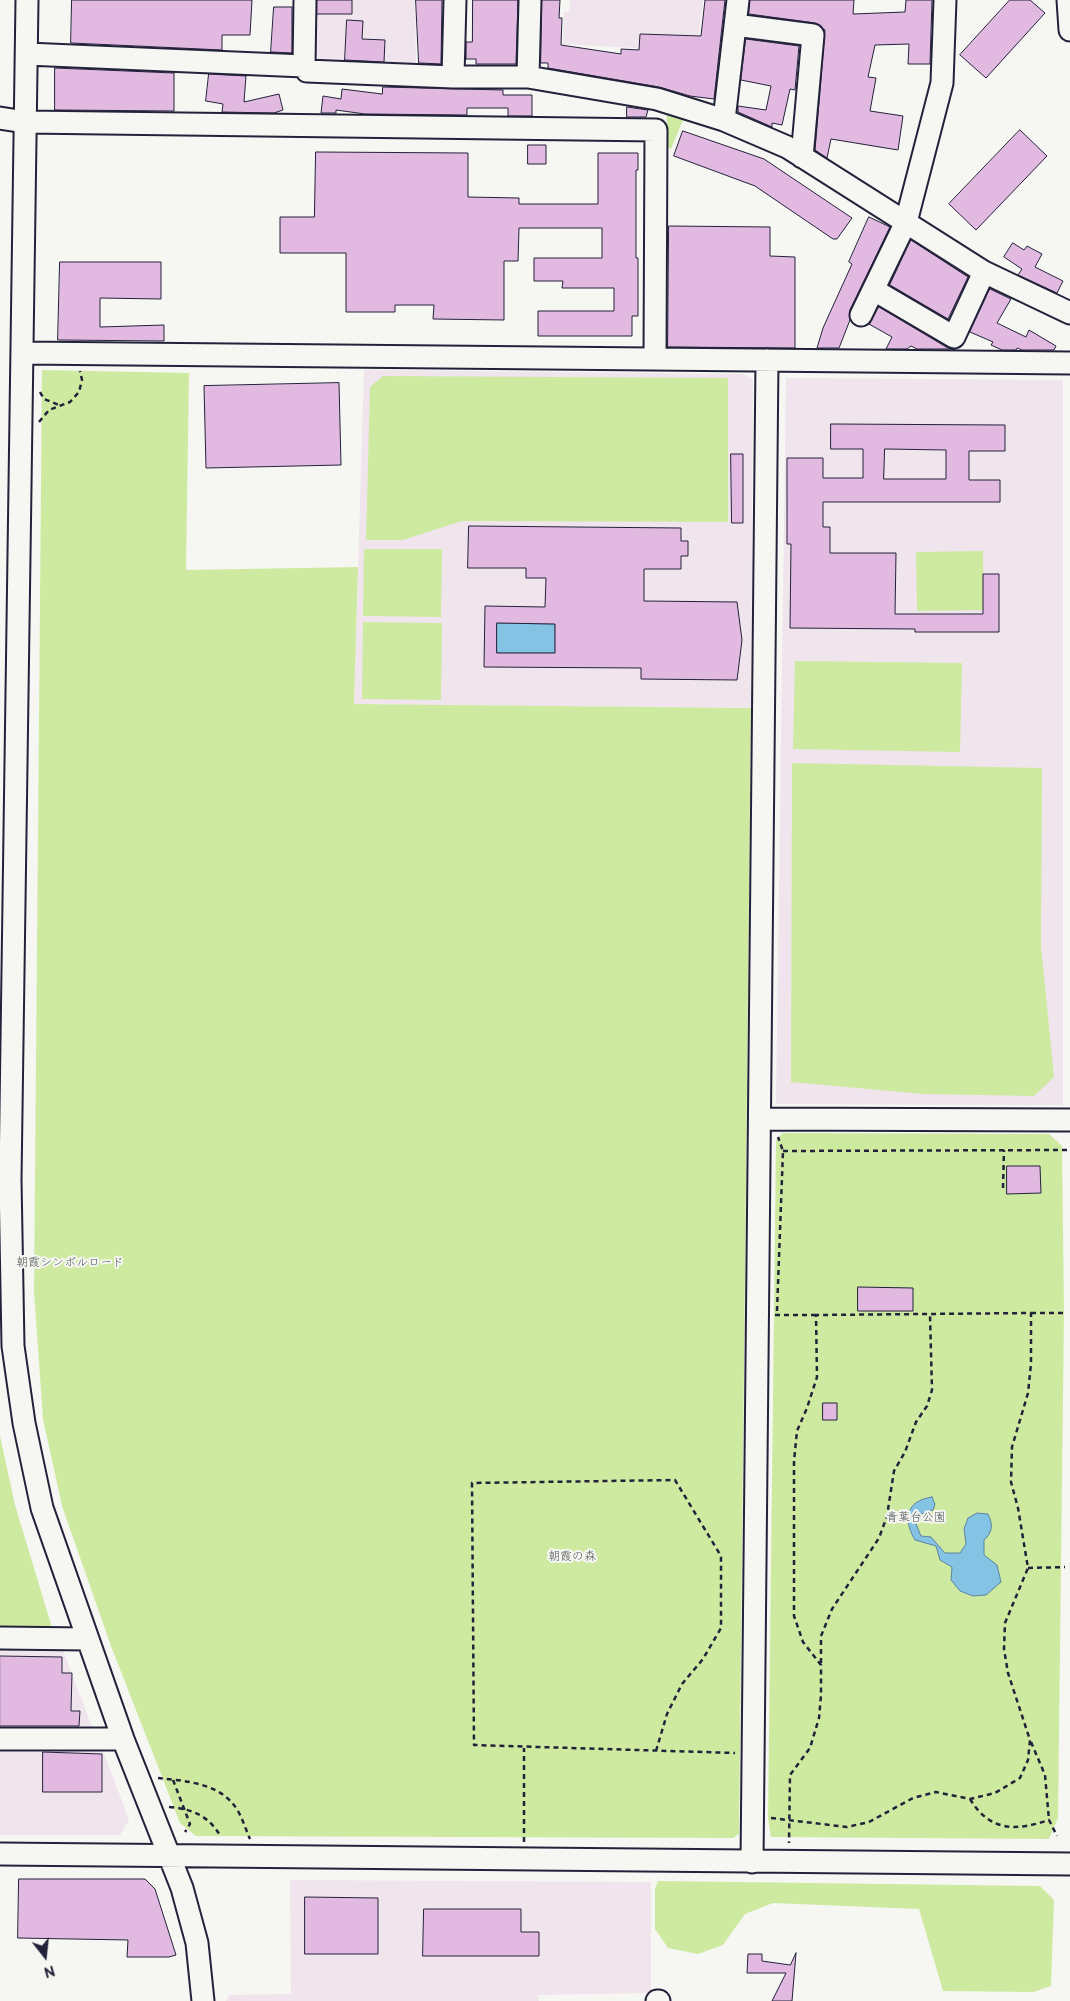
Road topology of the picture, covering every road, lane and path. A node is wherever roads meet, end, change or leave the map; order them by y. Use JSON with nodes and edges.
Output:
{"nodes":[{"id":1,"x":27,"y":0,"type":"edge"},
{"id":2,"x":305,"y":0,"type":"edge"},
{"id":3,"x":454,"y":0,"type":"edge"},
{"id":4,"x":530,"y":0,"type":"edge"},
{"id":5,"x":738,"y":0,"type":"edge"},
{"id":6,"x":945,"y":0,"type":"edge"},
{"id":7,"x":1068,"y":0,"type":"edge"},
{"id":8,"x":735,"y":25,"type":"junction"},
{"id":9,"x":1070,"y":30,"type":"edge"},
{"id":10,"x":27,"y":54,"type":"junction"},
{"id":11,"x":304,"y":66,"type":"junction"},
{"id":12,"x":528,"y":76,"type":"junction"},
{"id":13,"x":453,"y":78,"type":"junction"},
{"id":14,"x":0,"y":118,"type":"edge"},
{"id":15,"x":724,"y":120,"type":"junction"},
{"id":16,"x":25,"y":122,"type":"junction"},
{"id":17,"x":802,"y":157,"type":"junction"},
{"id":18,"x":906,"y":222,"type":"junction"},
{"id":19,"x":984,"y":272,"type":"junction"},
{"id":20,"x":874,"y":290,"type":"junction"},
{"id":21,"x":1070,"y":313,"type":"edge"},
{"id":22,"x":861,"y":315,"type":"dead end"},
{"id":23,"x":23,"y":353,"type":"junction"},
{"id":24,"x":655,"y":358,"type":"junction"},
{"id":25,"x":767,"y":360,"type":"junction"},
{"id":26,"x":1070,"y":363,"type":"edge"},
{"id":27,"x":76,"y":365,"type":"dead end"},
{"id":28,"x":37,"y":386,"type":"dead end"},
{"id":29,"x":59,"y":405,"type":"junction"},
{"id":30,"x":37,"y":425,"type":"dead end"},
{"id":31,"x":760,"y":1119,"type":"junction"},
{"id":32,"x":1070,"y":1120,"type":"edge"},
{"id":33,"x":777,"y":1131,"type":"dead end"},
{"id":34,"x":1004,"y":1150,"type":"junction"},
{"id":35,"x":1068,"y":1150,"type":"dead end"},
{"id":36,"x":783,"y":1151,"type":"junction"},
{"id":37,"x":1003,"y":1188,"type":"dead end"},
{"id":38,"x":5,"y":1266,"type":"edge"},
{"id":39,"x":1031,"y":1313,"type":"junction"},
{"id":40,"x":1067,"y":1313,"type":"dead end"},
{"id":41,"x":768,"y":1314,"type":"dead end"},
{"id":42,"x":777,"y":1315,"type":"junction"},
{"id":43,"x":816,"y":1315,"type":"junction"},
{"id":44,"x":930,"y":1315,"type":"junction"},
{"id":45,"x":1065,"y":1567,"type":"dead end"},
{"id":46,"x":1028,"y":1568,"type":"junction"},
{"id":47,"x":0,"y":1638,"type":"edge"},
{"id":48,"x":88,"y":1638,"type":"junction"},
{"id":49,"x":821,"y":1665,"type":"junction"},
{"id":50,"x":0,"y":1739,"type":"edge"},
{"id":51,"x":123,"y":1739,"type":"junction"},
{"id":52,"x":1030,"y":1740,"type":"junction"},
{"id":53,"x":524,"y":1748,"type":"junction"},
{"id":54,"x":656,"y":1751,"type":"junction"},
{"id":55,"x":740,"y":1753,"type":"dead end"},
{"id":56,"x":158,"y":1778,"type":"dead end"},
{"id":57,"x":173,"y":1780,"type":"junction"},
{"id":58,"x":970,"y":1799,"type":"junction"},
{"id":59,"x":169,"y":1807,"type":"dead end"},
{"id":60,"x":184,"y":1809,"type":"junction"},
{"id":61,"x":768,"y":1818,"type":"dead end"},
{"id":62,"x":789,"y":1819,"type":"junction"},
{"id":63,"x":1049,"y":1820,"type":"junction"},
{"id":64,"x":185,"y":1832,"type":"dead end"},
{"id":65,"x":1057,"y":1836,"type":"dead end"},
{"id":66,"x":223,"y":1841,"type":"dead end"},
{"id":67,"x":251,"y":1841,"type":"dead end"},
{"id":68,"x":524,"y":1842,"type":"dead end"},
{"id":69,"x":789,"y":1843,"type":"dead end"},
{"id":70,"x":0,"y":1854,"type":"edge"},
{"id":71,"x":170,"y":1857,"type":"junction"},
{"id":72,"x":752,"y":1862,"type":"junction"},
{"id":73,"x":1070,"y":1864,"type":"edge"},
{"id":74,"x":203,"y":2001,"type":"edge"}],
"edges":[{"from":1,"to":10,"type":"street"},
{"from":2,"to":11,"type":"street"},
{"from":3,"to":13,"type":"street"},
{"from":4,"to":12,"type":"street"},
{"from":5,"to":8,"type":"street"},
{"from":6,"to":18,"type":"street"},
{"from":7,"to":9,"type":"street"},
{"from":8,"to":15,"type":"street"},
{"from":8,"to":17,"type":"street"},
{"from":10,"to":11,"type":"street"},
{"from":10,"to":16,"type":"street"},
{"from":11,"to":13,"type":"street"},
{"from":12,"to":13,"type":"street"},
{"from":12,"to":15,"type":"street"},
{"from":14,"to":16,"type":"street"},
{"from":15,"to":17,"type":"street"},
{"from":16,"to":23,"type":"street"},
{"from":16,"to":24,"type":"street"},
{"from":17,"to":18,"type":"street"},
{"from":18,"to":19,"type":"street"},
{"from":18,"to":20,"type":"street"},
{"from":19,"to":20,"type":"street"},
{"from":19,"to":21,"type":"street"},
{"from":20,"to":22,"type":"street"},
{"from":23,"to":24,"type":"street"},
{"from":23,"to":38,"type":"street"},
{"from":24,"to":25,"type":"street"},
{"from":25,"to":26,"type":"street"},
{"from":25,"to":31,"type":"street"},
{"from":27,"to":29,"type":"path"},
{"from":28,"to":29,"type":"path"},
{"from":29,"to":30,"type":"path"},
{"from":31,"to":32,"type":"street"},
{"from":31,"to":72,"type":"street"},
{"from":33,"to":36,"type":"path"},
{"from":34,"to":35,"type":"path"},
{"from":34,"to":36,"type":"path"},
{"from":34,"to":37,"type":"path"},
{"from":36,"to":42,"type":"path"},
{"from":38,"to":48,"type":"street"},
{"from":39,"to":40,"type":"path"},
{"from":39,"to":44,"type":"path"},
{"from":39,"to":46,"type":"path"},
{"from":41,"to":42,"type":"path"},
{"from":42,"to":43,"type":"path"},
{"from":43,"to":44,"type":"path"},
{"from":43,"to":49,"type":"path"},
{"from":44,"to":49,"type":"path"},
{"from":45,"to":46,"type":"path"},
{"from":46,"to":52,"type":"path"},
{"from":47,"to":48,"type":"street"},
{"from":48,"to":51,"type":"street"},
{"from":49,"to":62,"type":"path"},
{"from":50,"to":51,"type":"street"},
{"from":51,"to":71,"type":"street"},
{"from":52,"to":58,"type":"path"},
{"from":52,"to":63,"type":"path"},
{"from":53,"to":54,"type":"path"},
{"from":53,"to":54,"type":"path"},
{"from":53,"to":68,"type":"path"},
{"from":54,"to":55,"type":"path"},
{"from":56,"to":57,"type":"path"},
{"from":57,"to":60,"type":"path"},
{"from":57,"to":67,"type":"path"},
{"from":58,"to":62,"type":"path"},
{"from":58,"to":63,"type":"path"},
{"from":59,"to":60,"type":"path"},
{"from":60,"to":64,"type":"path"},
{"from":60,"to":66,"type":"path"},
{"from":61,"to":62,"type":"path"},
{"from":62,"to":69,"type":"path"},
{"from":63,"to":65,"type":"path"},
{"from":70,"to":71,"type":"street"},
{"from":71,"to":72,"type":"street"},
{"from":71,"to":74,"type":"street"},
{"from":72,"to":73,"type":"street"}]}
